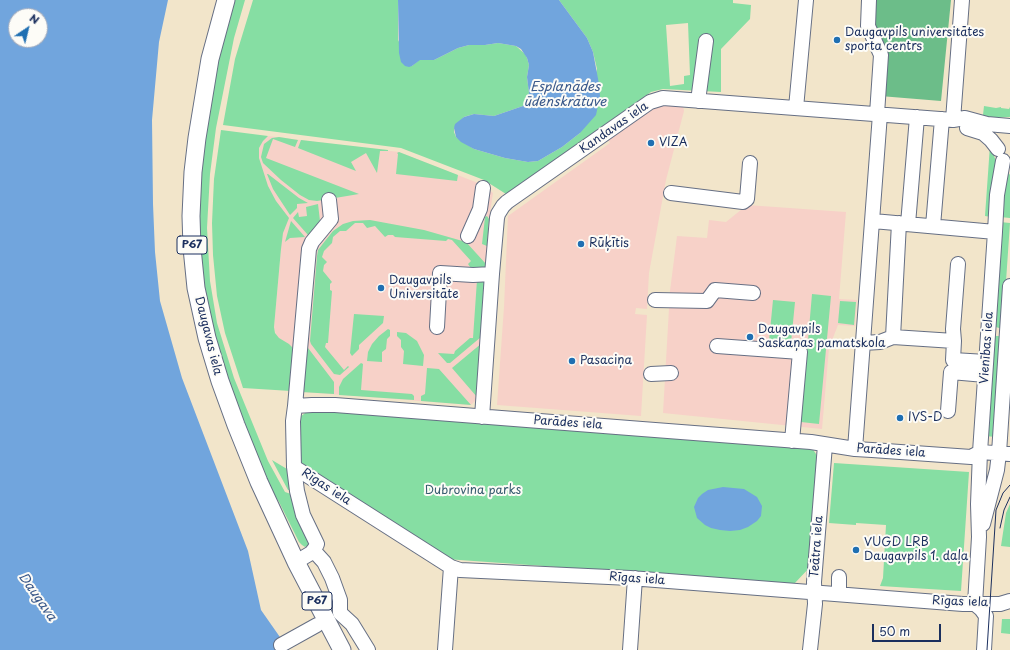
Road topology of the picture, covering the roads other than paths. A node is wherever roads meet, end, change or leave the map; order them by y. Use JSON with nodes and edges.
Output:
{"nodes":[{"id":1,"x":226,"y":0,"type":"edge"},
{"id":2,"x":806,"y":0,"type":"edge"},
{"id":3,"x":869,"y":0,"type":"edge"},
{"id":4,"x":961,"y":0,"type":"edge"},
{"id":5,"x":706,"y":41,"type":"dead end"},
{"id":6,"x":696,"y":101,"type":"junction"},
{"id":7,"x":796,"y":108,"type":"junction"},
{"id":8,"x":878,"y":114,"type":"junction"},
{"id":9,"x":917,"y":117,"type":"junction"},
{"id":10,"x":947,"y":119,"type":"junction"},
{"id":11,"x":1010,"y":126,"type":"edge"},
{"id":12,"x":1010,"y":129,"type":"edge"},
{"id":13,"x":1004,"y":158,"type":"edge"},
{"id":14,"x":750,"y":163,"type":"dead end"},
{"id":15,"x":483,"y":188,"type":"dead end"},
{"id":16,"x":671,"y":193,"type":"dead end"},
{"id":17,"x":329,"y":200,"type":"dead end"},
{"id":18,"x":480,"y":209,"type":"junction"},
{"id":19,"x":498,"y":214,"type":"junction"},
{"id":20,"x":872,"y":221,"type":"junction"},
{"id":21,"x":904,"y":224,"type":"junction"},
{"id":22,"x":933,"y":226,"type":"junction"},
{"id":23,"x":994,"y":232,"type":"junction"},
{"id":24,"x":468,"y":236,"type":"dead end"},
{"id":25,"x":958,"y":264,"type":"dead end"},
{"id":26,"x":492,"y":274,"type":"junction"},
{"id":27,"x":1010,"y":286,"type":"edge"},
{"id":28,"x":754,"y":293,"type":"dead end"},
{"id":29,"x":655,"y":300,"type":"dead end"},
{"id":30,"x":1009,"y":312,"type":"edge"},
{"id":31,"x":437,"y":327,"type":"dead end"},
{"id":32,"x":989,"y":327,"type":"junction"},
{"id":33,"x":1007,"y":329,"type":"junction"},
{"id":34,"x":893,"y":337,"type":"junction"},
{"id":35,"x":954,"y":341,"type":"junction"},
{"id":36,"x":863,"y":343,"type":"junction"},
{"id":37,"x":717,"y":346,"type":"dead end"},
{"id":38,"x":986,"y":369,"type":"junction"},
{"id":39,"x":671,"y":373,"type":"dead end"},
{"id":40,"x":651,"y":374,"type":"dead end"},
{"id":41,"x":1007,"y":374,"type":"edge"},
{"id":42,"x":295,"y":406,"type":"junction"},
{"id":43,"x":948,"y":411,"type":"dead end"},
{"id":44,"x":482,"y":417,"type":"junction"},
{"id":45,"x":792,"y":441,"type":"junction"},
{"id":46,"x":825,"y":445,"type":"junction"},
{"id":47,"x":855,"y":449,"type":"junction"},
{"id":48,"x":980,"y":452,"type":"junction"},
{"id":49,"x":1005,"y":453,"type":"edge"},
{"id":50,"x":294,"y":467,"type":"junction"},
{"id":51,"x":979,"y":537,"type":"junction"},
{"id":52,"x":314,"y":551,"type":"junction"},
{"id":53,"x":296,"y":562,"type":"junction"},
{"id":54,"x":451,"y":567,"type":"junction"},
{"id":55,"x":839,"y":577,"type":"dead end"},
{"id":56,"x":635,"y":578,"type":"junction"},
{"id":57,"x":814,"y":593,"type":"junction"},
{"id":58,"x":839,"y":594,"type":"junction"},
{"id":59,"x":1005,"y":602,"type":"edge"},
{"id":60,"x":974,"y":604,"type":"junction"},
{"id":61,"x":317,"y":625,"type":"dead end"},
{"id":62,"x":281,"y":645,"type":"dead end"},
{"id":63,"x":342,"y":650,"type":"edge"},
{"id":64,"x":368,"y":650,"type":"edge"},
{"id":65,"x":445,"y":650,"type":"edge"},
{"id":66,"x":630,"y":650,"type":"edge"},
{"id":67,"x":810,"y":650,"type":"edge"},
{"id":68,"x":984,"y":650,"type":"edge"}],
"edges":[{"from":1,"to":53,"type":"main road","name":"Daugavas iela","number":"P67"},
{"from":2,"to":7,"type":"street"},
{"from":3,"to":8,"type":"street"},
{"from":4,"to":10,"type":"street"},
{"from":5,"to":6,"type":"street"},
{"from":6,"to":7,"type":"street","name":"Kandavas iela"},
{"from":6,"to":19,"type":"street","name":"Kandavas iela"},
{"from":7,"to":8,"type":"street","name":"Kandavas iela"},
{"from":8,"to":9,"type":"street","name":"Kandavas iela"},
{"from":8,"to":20,"type":"street"},
{"from":9,"to":10,"type":"street","name":"Kandavas iela"},
{"from":9,"to":21,"type":"street"},
{"from":10,"to":11,"type":"street","name":"Kandavas iela"},
{"from":10,"to":13,"type":"street","name":"Kandavas iela"},
{"from":10,"to":22,"type":"street"},
{"from":12,"to":13,"type":"street"},
{"from":13,"to":23,"type":"street","name":"Vienības iela"},
{"from":14,"to":16,"type":"street"},
{"from":15,"to":18,"type":"street"},
{"from":17,"to":42,"type":"street"},
{"from":18,"to":19,"type":"street"},
{"from":18,"to":24,"type":"street"},
{"from":19,"to":26,"type":"street"},
{"from":20,"to":21,"type":"street"},
{"from":20,"to":36,"type":"street"},
{"from":21,"to":22,"type":"street"},
{"from":21,"to":34,"type":"street"},
{"from":22,"to":23,"type":"street"},
{"from":23,"to":32,"type":"street","name":"Vienības iela"},
{"from":25,"to":35,"type":"street"},
{"from":26,"to":31,"type":"street"},
{"from":26,"to":44,"type":"street"},
{"from":27,"to":30,"type":"street","name":"Vienības iela"},
{"from":28,"to":29,"type":"street"},
{"from":30,"to":33,"type":"street","name":"Vienības iela"},
{"from":32,"to":33,"type":"street"},
{"from":32,"to":38,"type":"street","name":"Vienības iela"},
{"from":33,"to":41,"type":"street","name":"Vienības iela"},
{"from":34,"to":35,"type":"street"},
{"from":34,"to":36,"type":"street"},
{"from":35,"to":38,"type":"street"},
{"from":36,"to":47,"type":"street"},
{"from":37,"to":45,"type":"street"},
{"from":38,"to":43,"type":"street"},
{"from":38,"to":48,"type":"street","name":"Vienības iela"},
{"from":39,"to":40,"type":"street"},
{"from":41,"to":49,"type":"street","name":"Vienības iela"},
{"from":42,"to":44,"type":"street","name":"Parādes iela"},
{"from":42,"to":50,"type":"street"},
{"from":44,"to":45,"type":"street","name":"Parādes iela"},
{"from":45,"to":46,"type":"street","name":"Parādes iela"},
{"from":46,"to":47,"type":"street","name":"Parādes iela"},
{"from":46,"to":57,"type":"street","name":"Teātra iela"},
{"from":47,"to":48,"type":"street","name":"Parādes iela"},
{"from":48,"to":49,"type":"street","name":"Parādes iela"},
{"from":48,"to":51,"type":"street","name":"Vienības iela"},
{"from":49,"to":51,"type":"street","name":"Vienības iela"},
{"from":50,"to":52,"type":"street"},
{"from":50,"to":54,"type":"street","name":"Rīgas iela"},
{"from":51,"to":60,"type":"street","name":"Vienības iela"},
{"from":52,"to":53,"type":"street"},
{"from":52,"to":64,"type":"street"},
{"from":53,"to":63,"type":"main road","name":"Daugavas iela","number":"P67"},
{"from":54,"to":56,"type":"street","name":"Rīgas iela"},
{"from":54,"to":65,"type":"street"},
{"from":55,"to":58,"type":"street"},
{"from":56,"to":57,"type":"street","name":"Rīgas iela"},
{"from":56,"to":66,"type":"street"},
{"from":57,"to":58,"type":"street","name":"Rīgas iela"},
{"from":57,"to":67,"type":"street","name":"Teātra iela"},
{"from":58,"to":60,"type":"street","name":"Rīgas iela"},
{"from":59,"to":60,"type":"street","name":"Rīgas iela"},
{"from":60,"to":68,"type":"street"},
{"from":61,"to":62,"type":"street"}]}
